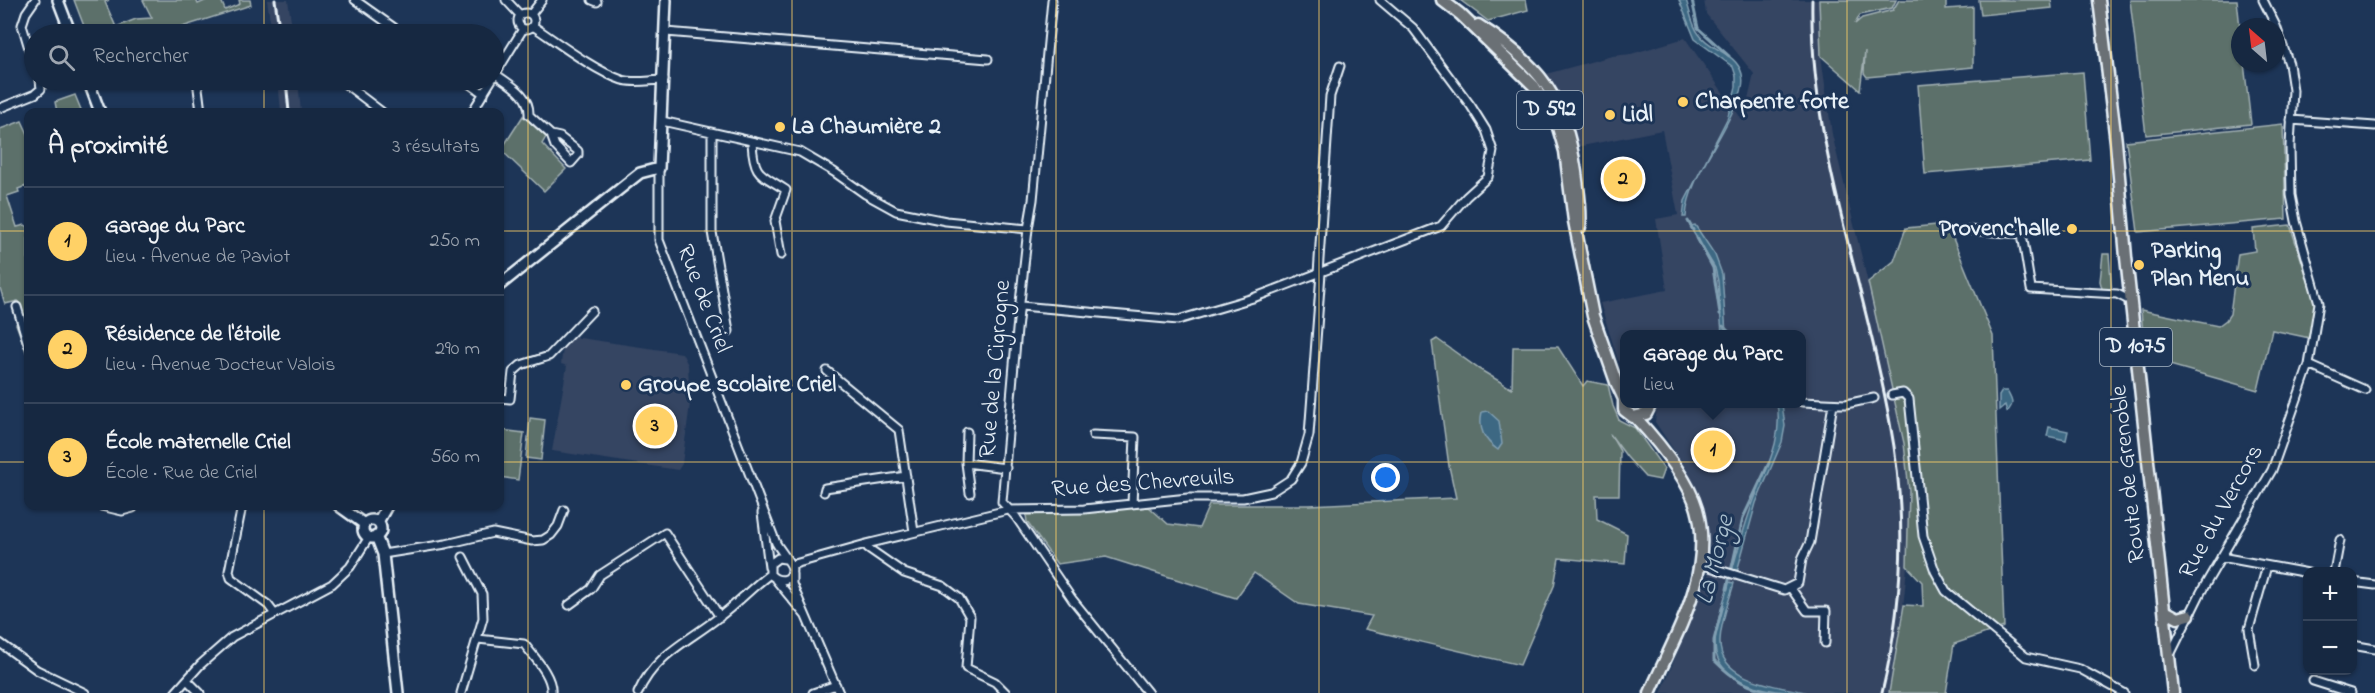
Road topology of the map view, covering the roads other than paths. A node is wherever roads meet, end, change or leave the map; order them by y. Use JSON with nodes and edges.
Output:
{"nodes":[{"id":1,"x":35,"y":0,"type":"edge"},
{"id":2,"x":58,"y":0,"type":"edge"},
{"id":3,"x":355,"y":0,"type":"edge"},
{"id":4,"x":506,"y":0,"type":"edge"},
{"id":5,"x":542,"y":0,"type":"edge"},
{"id":6,"x":666,"y":0,"type":"edge"},
{"id":7,"x":1052,"y":0,"type":"edge"},
{"id":8,"x":1380,"y":0,"type":"edge"},
{"id":9,"x":1442,"y":0,"type":"edge"},
{"id":10,"x":2098,"y":0,"type":"edge"},
{"id":11,"x":2263,"y":0,"type":"edge"},
{"id":12,"x":520,"y":15,"type":"junction"},
{"id":13,"x":531,"y":15,"type":"junction"},
{"id":14,"x":67,"y":24,"type":"edge"},
{"id":15,"x":389,"y":24,"type":"edge"},
{"id":16,"x":533,"y":26,"type":"junction"},
{"id":17,"x":523,"y":29,"type":"junction"},
{"id":18,"x":24,"y":32,"type":"edge"},
{"id":19,"x":666,"y":32,"type":"junction"},
{"id":20,"x":987,"y":59,"type":"dead end"},
{"id":21,"x":504,"y":63,"type":"edge"},
{"id":22,"x":1340,"y":66,"type":"dead end"},
{"id":23,"x":504,"y":80,"type":"edge"},
{"id":24,"x":664,"y":80,"type":"junction"},
{"id":25,"x":40,"y":90,"type":"edge"},
{"id":26,"x":92,"y":90,"type":"edge"},
{"id":27,"x":198,"y":90,"type":"edge"},
{"id":28,"x":353,"y":90,"type":"edge"},
{"id":29,"x":478,"y":90,"type":"edge"},
{"id":30,"x":487,"y":90,"type":"edge"},
{"id":31,"x":484,"y":94,"type":"junction"},
{"id":32,"x":0,"y":108,"type":"edge"},
{"id":33,"x":98,"y":108,"type":"edge"},
{"id":34,"x":200,"y":108,"type":"edge"},
{"id":35,"x":377,"y":108,"type":"edge"},
{"id":36,"x":475,"y":108,"type":"edge"},
{"id":37,"x":2291,"y":120,"type":"junction"},
{"id":38,"x":662,"y":121,"type":"junction"},
{"id":39,"x":2375,"y":126,"type":"edge"},
{"id":40,"x":712,"y":133,"type":"junction"},
{"id":41,"x":551,"y":135,"type":"dead end"},
{"id":42,"x":752,"y":143,"type":"junction"},
{"id":43,"x":659,"y":168,"type":"junction"},
{"id":44,"x":1028,"y":230,"type":"junction"},
{"id":45,"x":1967,"y":230,"type":"dead end"},
{"id":46,"x":781,"y":255,"type":"dead end"},
{"id":47,"x":1319,"y":274,"type":"junction"},
{"id":48,"x":504,"y":282,"type":"edge"},
{"id":49,"x":2131,"y":302,"type":"junction"},
{"id":50,"x":1021,"y":306,"type":"junction"},
{"id":51,"x":17,"y":307,"type":"dead end"},
{"id":52,"x":592,"y":311,"type":"dead end"},
{"id":53,"x":24,"y":331,"type":"edge"},
{"id":54,"x":729,"y":331,"type":"dead end"},
{"id":55,"x":1609,"y":361,"type":"junction"},
{"id":56,"x":2309,"y":365,"type":"junction"},
{"id":57,"x":827,"y":371,"type":"dead end"},
{"id":58,"x":1620,"y":376,"type":"edge"},
{"id":59,"x":1620,"y":388,"type":"edge"},
{"id":60,"x":2365,"y":390,"type":"dead end"},
{"id":61,"x":1892,"y":395,"type":"dead end"},
{"id":62,"x":504,"y":398,"type":"edge"},
{"id":63,"x":1874,"y":398,"type":"tunnel mouth"},
{"id":64,"x":1806,"y":402,"type":"edge"},
{"id":65,"x":1833,"y":404,"type":"junction"},
{"id":66,"x":1624,"y":408,"type":"edge"},
{"id":67,"x":1648,"y":408,"type":"edge"},
{"id":68,"x":1651,"y":408,"type":"edge"},
{"id":69,"x":1636,"y":418,"type":"junction"},
{"id":70,"x":967,"y":432,"type":"dead end"},
{"id":71,"x":1093,"y":435,"type":"dead end"},
{"id":72,"x":1663,"y":449,"type":"junction"},
{"id":73,"x":966,"y":463,"type":"junction"},
{"id":74,"x":1006,"y":468,"type":"junction"},
{"id":75,"x":906,"y":476,"type":"junction"},
{"id":76,"x":824,"y":492,"type":"dead end"},
{"id":77,"x":970,"y":493,"type":"dead end"},
{"id":78,"x":1132,"y":504,"type":"junction"},
{"id":79,"x":762,"y":507,"type":"junction"},
{"id":80,"x":241,"y":510,"type":"edge"},
{"id":81,"x":345,"y":510,"type":"edge"},
{"id":82,"x":385,"y":510,"type":"edge"},
{"id":83,"x":564,"y":510,"type":"dead end"},
{"id":84,"x":1008,"y":510,"type":"junction"},
{"id":85,"x":378,"y":522,"type":"junction"},
{"id":86,"x":364,"y":524,"type":"junction"},
{"id":87,"x":914,"y":532,"type":"junction"},
{"id":88,"x":373,"y":537,"type":"junction"},
{"id":89,"x":2340,"y":540,"type":"dead end"},
{"id":90,"x":866,"y":544,"type":"junction"},
{"id":91,"x":383,"y":554,"type":"junction"},
{"id":92,"x":463,"y":557,"type":"dead end"},
{"id":93,"x":2221,"y":557,"type":"junction"},
{"id":94,"x":785,"y":559,"type":"junction"},
{"id":95,"x":1700,"y":564,"type":"junction"},
{"id":96,"x":2267,"y":566,"type":"junction"},
{"id":97,"x":2335,"y":567,"type":"edge"},
{"id":98,"x":791,"y":568,"type":"junction"},
{"id":99,"x":2303,"y":572,"type":"edge"},
{"id":100,"x":772,"y":574,"type":"junction"},
{"id":101,"x":2357,"y":583,"type":"edge"},
{"id":102,"x":2375,"y":585,"type":"edge"},
{"id":103,"x":1790,"y":587,"type":"junction"},
{"id":104,"x":569,"y":605,"type":"dead end"},
{"id":105,"x":2165,"y":611,"type":"junction"},
{"id":106,"x":274,"y":613,"type":"junction"},
{"id":107,"x":807,"y":616,"type":"junction"},
{"id":108,"x":720,"y":617,"type":"junction"},
{"id":109,"x":2188,"y":617,"type":"junction"},
{"id":110,"x":2167,"y":629,"type":"junction"},
{"id":111,"x":478,"y":639,"type":"junction"},
{"id":112,"x":0,"y":643,"type":"edge"},
{"id":113,"x":1825,"y":643,"type":"dead end"},
{"id":114,"x":2357,"y":646,"type":"edge"},
{"id":115,"x":2375,"y":649,"type":"edge"},
{"id":116,"x":2170,"y":655,"type":"junction"},
{"id":117,"x":2255,"y":665,"type":"dead end"},
{"id":118,"x":187,"y":680,"type":"junction"},
{"id":119,"x":2313,"y":681,"type":"dead end"},
{"id":120,"x":836,"y":685,"type":"junction"},
{"id":121,"x":85,"y":693,"type":"edge"},
{"id":122,"x":175,"y":693,"type":"edge"},
{"id":123,"x":200,"y":693,"type":"edge"},
{"id":124,"x":398,"y":693,"type":"edge"},
{"id":125,"x":461,"y":693,"type":"edge"},
{"id":126,"x":551,"y":693,"type":"edge"},
{"id":127,"x":638,"y":693,"type":"edge"},
{"id":128,"x":813,"y":693,"type":"edge"},
{"id":129,"x":839,"y":693,"type":"edge"},
{"id":130,"x":1006,"y":693,"type":"edge"},
{"id":131,"x":1148,"y":693,"type":"edge"},
{"id":132,"x":1650,"y":693,"type":"edge"},
{"id":133,"x":2124,"y":693,"type":"edge"},
{"id":134,"x":2173,"y":693,"type":"edge"},
{"id":135,"x":2350,"y":693,"type":"edge"}],
"edges":[{"from":1,"to":18,"type":"street"},
{"from":2,"to":14,"type":"street"},
{"from":3,"to":15,"type":"street"},
{"from":4,"to":12,"type":"street"},
{"from":5,"to":13,"type":"street"},
{"from":6,"to":19,"type":"street"},
{"from":7,"to":44,"type":"street","name":"Rue de la Cigrogne"},
{"from":8,"to":47,"type":"street"},
{"from":9,"to":55,"type":"main road","number":"D 592"},
{"from":10,"to":49,"type":"main road","name":"Route de Grenoble","number":"D 1075"},
{"from":11,"to":37,"type":"street","name":"Rue du Vercors"},
{"from":12,"to":13,"type":"street"},
{"from":12,"to":17,"type":"street"},
{"from":13,"to":16,"type":"street"},
{"from":16,"to":17,"type":"street"},
{"from":16,"to":24,"type":"street"},
{"from":17,"to":21,"type":"street"},
{"from":19,"to":20,"type":"street"},
{"from":19,"to":24,"type":"street"},
{"from":22,"to":47,"type":"street","name":"Rue des Chevreuils"},
{"from":23,"to":41,"type":"street"},
{"from":24,"to":38,"type":"street"},
{"from":25,"to":32,"type":"street"},
{"from":26,"to":33,"type":"street"},
{"from":27,"to":34,"type":"street"},
{"from":28,"to":35,"type":"street"},
{"from":29,"to":31,"type":"street"},
{"from":30,"to":31,"type":"street"},
{"from":31,"to":36,"type":"street"},
{"from":37,"to":39,"type":"street"},
{"from":37,"to":56,"type":"street","name":"Rue du Vercors"},
{"from":38,"to":40,"type":"street"},
{"from":38,"to":43,"type":"street"},
{"from":40,"to":42,"type":"street"},
{"from":40,"to":54,"type":"street"},
{"from":42,"to":44,"type":"street"},
{"from":42,"to":46,"type":"street"},
{"from":43,"to":48,"type":"street"},
{"from":43,"to":79,"type":"street","name":"Rue de Criel"},
{"from":44,"to":50,"type":"street","name":"Rue de la Cigrogne"},
{"from":45,"to":49,"type":"street"},
{"from":47,"to":50,"type":"street"},
{"from":47,"to":78,"type":"street","name":"Rue des Chevreuils"},
{"from":49,"to":105,"type":"main road","name":"Route de Grenoble","number":"D 1075"},
{"from":50,"to":74,"type":"street","name":"Rue de la Cigrogne"},
{"from":51,"to":53,"type":"street"},
{"from":52,"to":62,"type":"street"},
{"from":55,"to":58,"type":"main road","number":"D 592"},
{"from":55,"to":59,"type":"main road","number":"D 592"},
{"from":56,"to":60,"type":"street"},
{"from":56,"to":93,"type":"street","name":"Rue du Vercors"},
{"from":57,"to":75,"type":"street"},
{"from":61,"to":133,"type":"street"},
{"from":63,"to":65,"type":"street"},
{"from":64,"to":65,"type":"street"},
{"from":65,"to":103,"type":"street"},
{"from":66,"to":69,"type":"main road"},
{"from":67,"to":69,"type":"main road"},
{"from":68,"to":72,"type":"main road"},
{"from":69,"to":72,"type":"main road"},
{"from":70,"to":73,"type":"street"},
{"from":71,"to":78,"type":"street"},
{"from":72,"to":95,"type":"main road"},
{"from":73,"to":74,"type":"street"},
{"from":73,"to":77,"type":"street"},
{"from":74,"to":84,"type":"street","name":"Rue de la Cigrogne"},
{"from":75,"to":76,"type":"street"},
{"from":75,"to":87,"type":"street"},
{"from":78,"to":84,"type":"street","name":"Rue des Chevreuils"},
{"from":79,"to":94,"type":"street","name":"Rue de Criel"},
{"from":79,"to":100,"type":"street","name":"Rue de Criel"},
{"from":80,"to":106,"type":"street"},
{"from":81,"to":86,"type":"street"},
{"from":82,"to":85,"type":"street"},
{"from":83,"to":91,"type":"street"},
{"from":84,"to":87,"type":"street","name":"Rue des Chevreuils"},
{"from":84,"to":131,"type":"street"},
{"from":85,"to":86,"type":"street"},
{"from":85,"to":88,"type":"street"},
{"from":86,"to":88,"type":"street"},
{"from":87,"to":90,"type":"street","name":"Rue des Chevreuils"},
{"from":88,"to":91,"type":"street"},
{"from":88,"to":106,"type":"street"},
{"from":89,"to":97,"type":"street"},
{"from":90,"to":98,"type":"street","name":"Rue des Chevreuils"},
{"from":90,"to":130,"type":"street"},
{"from":91,"to":124,"type":"street"},
{"from":92,"to":111,"type":"street"},
{"from":93,"to":96,"type":"street"},
{"from":93,"to":109,"type":"street","name":"Rue du Vercors"},
{"from":94,"to":98,"type":"street"},
{"from":94,"to":100,"type":"street"},
{"from":95,"to":103,"type":"street"},
{"from":95,"to":132,"type":"main road"},
{"from":96,"to":99,"type":"street"},
{"from":96,"to":117,"type":"street"},
{"from":98,"to":100,"type":"street","name":"Rue des Chevreuils"},
{"from":98,"to":107,"type":"street"},
{"from":100,"to":107,"type":"street"},
{"from":100,"to":108,"type":"street"},
{"from":101,"to":102,"type":"street"},
{"from":103,"to":113,"type":"street"},
{"from":104,"to":108,"type":"street"},
{"from":105,"to":109,"type":"main road"},
{"from":105,"to":110,"type":"main road","name":"Route de Grenoble","number":"D 1075"},
{"from":106,"to":118,"type":"street"},
{"from":107,"to":120,"type":"street"},
{"from":108,"to":127,"type":"street"},
{"from":109,"to":110,"type":"main road"},
{"from":109,"to":116,"type":"street","name":"Rue du Vercors"},
{"from":110,"to":116,"type":"main road","name":"Route de Grenoble","number":"D 1075"},
{"from":111,"to":125,"type":"street"},
{"from":111,"to":126,"type":"street"},
{"from":112,"to":121,"type":"street"},
{"from":114,"to":115,"type":"street"},
{"from":116,"to":134,"type":"main road","name":"Route de Grenoble","number":"D 1075"},
{"from":118,"to":122,"type":"street"},
{"from":118,"to":123,"type":"street"},
{"from":119,"to":135,"type":"street"},
{"from":120,"to":128,"type":"street"},
{"from":120,"to":129,"type":"street"}]}
